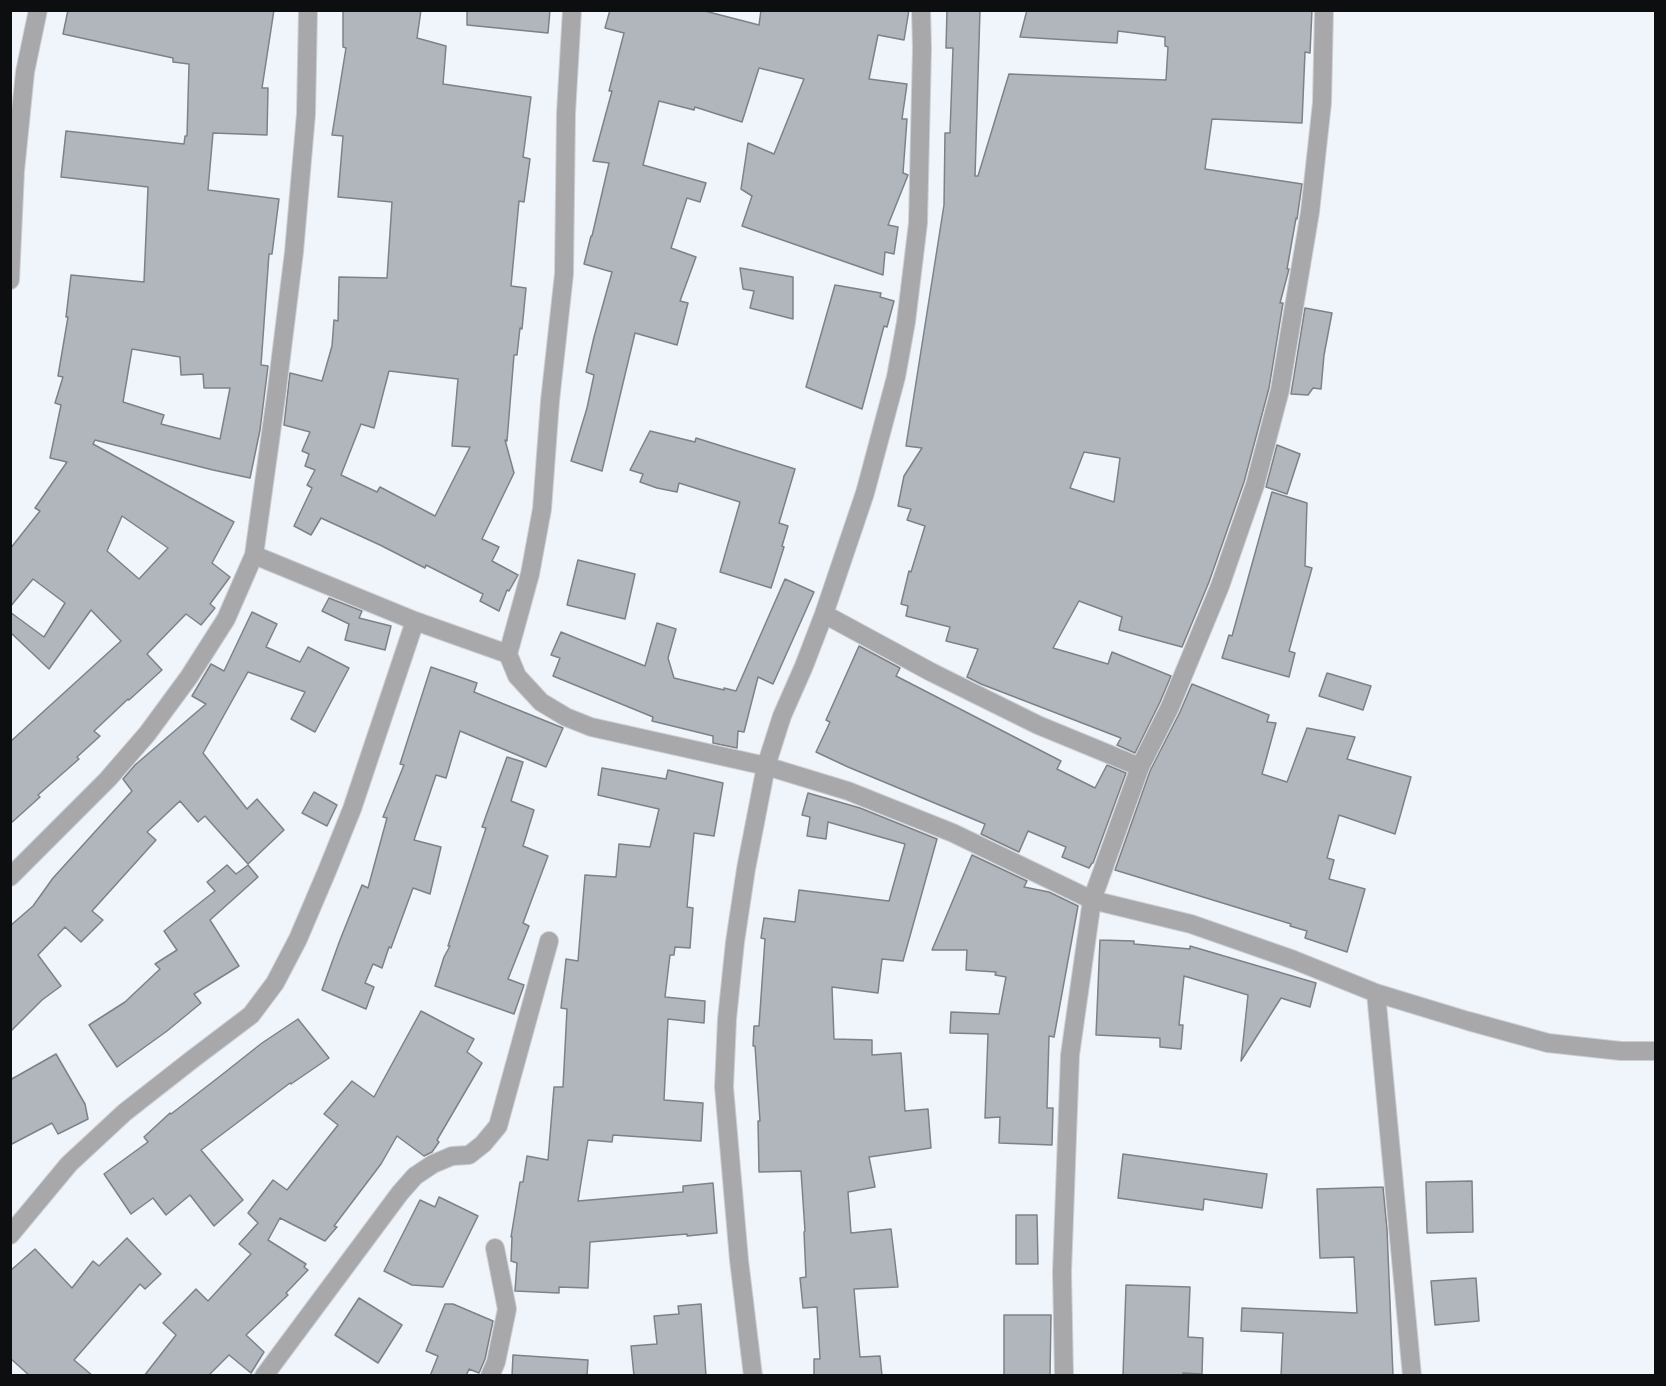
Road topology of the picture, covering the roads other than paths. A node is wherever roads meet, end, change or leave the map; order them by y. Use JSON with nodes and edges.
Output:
{"nodes":[{"id":1,"x":38,"y":10,"type":"edge"},
{"id":2,"x":308,"y":10,"type":"edge"},
{"id":3,"x":572,"y":10,"type":"edge"},
{"id":4,"x":921,"y":10,"type":"edge"},
{"id":5,"x":1324,"y":10,"type":"edge"},
{"id":6,"x":10,"y":279,"type":"edge"},
{"id":7,"x":254,"y":555,"type":"junction"},
{"id":8,"x":824,"y":614,"type":"junction"},
{"id":9,"x":415,"y":621,"type":"junction"},
{"id":10,"x":508,"y":654,"type":"junction"},
{"id":11,"x":766,"y":766,"type":"junction"},
{"id":12,"x":1140,"y":766,"type":"junction"},
{"id":13,"x":10,"y":877,"type":"edge"},
{"id":14,"x":1092,"y":900,"type":"junction"},
{"id":15,"x":549,"y":941,"type":"dead end"},
{"id":16,"x":1376,"y":993,"type":"junction"},
{"id":17,"x":1656,"y":1051,"type":"edge"},
{"id":18,"x":10,"y":1235,"type":"edge"},
{"id":19,"x":495,"y":1248,"type":"dead end"},
{"id":20,"x":264,"y":1376,"type":"edge"},
{"id":21,"x":490,"y":1376,"type":"edge"},
{"id":22,"x":753,"y":1376,"type":"edge"},
{"id":23,"x":1064,"y":1376,"type":"edge"},
{"id":24,"x":1412,"y":1376,"type":"edge"}],
"edges":[{"from":1,"to":6,"type":"street"},
{"from":2,"to":7,"type":"street"},
{"from":3,"to":10,"type":"street"},
{"from":4,"to":8,"type":"street"},
{"from":5,"to":12,"type":"street"},
{"from":7,"to":9,"type":"street"},
{"from":7,"to":13,"type":"street"},
{"from":8,"to":11,"type":"street"},
{"from":8,"to":12,"type":"street"},
{"from":9,"to":10,"type":"street"},
{"from":9,"to":18,"type":"street"},
{"from":10,"to":11,"type":"street"},
{"from":11,"to":14,"type":"street"},
{"from":11,"to":22,"type":"street"},
{"from":12,"to":14,"type":"street"},
{"from":14,"to":16,"type":"street"},
{"from":14,"to":23,"type":"street"},
{"from":15,"to":20,"type":"street"},
{"from":16,"to":17,"type":"street"},
{"from":16,"to":24,"type":"street"},
{"from":19,"to":21,"type":"street"}]}
